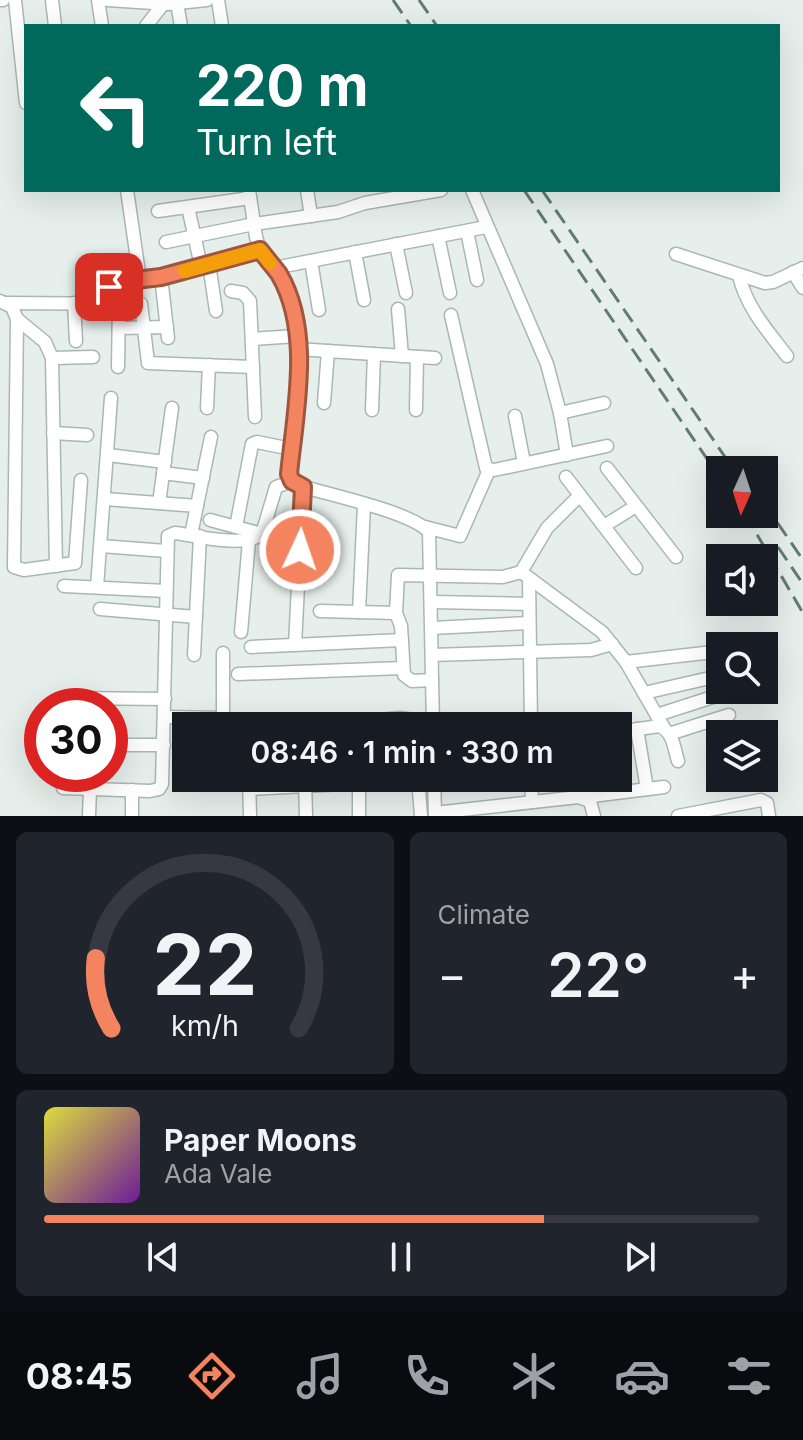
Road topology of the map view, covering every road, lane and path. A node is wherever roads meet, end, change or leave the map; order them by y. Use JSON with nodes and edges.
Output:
{"nodes":[{"id":1,"x":15,"y":0,"type":"edge"},
{"id":2,"x":52,"y":0,"type":"edge"},
{"id":3,"x":98,"y":0,"type":"edge"},
{"id":4,"x":108,"y":0,"type":"edge"},
{"id":5,"x":207,"y":0,"type":"edge"},
{"id":6,"x":218,"y":0,"type":"edge"},
{"id":7,"x":170,"y":3,"type":"junction"},
{"id":8,"x":55,"y":24,"type":"edge"},
{"id":9,"x":102,"y":24,"type":"edge"},
{"id":10,"x":148,"y":24,"type":"edge"},
{"id":11,"x":180,"y":24,"type":"edge"},
{"id":12,"x":222,"y":24,"type":"edge"},
{"id":13,"x":24,"y":84,"type":"edge"},
{"id":14,"x":127,"y":192,"type":"edge"},
{"id":15,"x":307,"y":192,"type":"edge"},
{"id":16,"x":421,"y":192,"type":"edge"},
{"id":17,"x":473,"y":192,"type":"edge"},
{"id":18,"x":250,"y":194,"type":"edge"},
{"id":19,"x":364,"y":196,"type":"edge"},
{"id":20,"x":188,"y":207,"type":"junction"},
{"id":21,"x":158,"y":211,"type":"dead end"},
{"id":22,"x":311,"y":216,"type":"junction"},
{"id":23,"x":254,"y":224,"type":"junction"},
{"id":24,"x":486,"y":227,"type":"junction"},
{"id":25,"x":467,"y":231,"type":"junction"},
{"id":26,"x":195,"y":236,"type":"junction"},
{"id":27,"x":438,"y":236,"type":"junction"},
{"id":28,"x":166,"y":242,"type":"dead end"},
{"id":29,"x":396,"y":244,"type":"junction"},
{"id":30,"x":260,"y":250,"type":"junction"},
{"id":31,"x":355,"y":252,"type":"junction"},
{"id":32,"x":676,"y":254,"type":"dead end"},
{"id":33,"x":311,"y":261,"type":"junction"},
{"id":34,"x":205,"y":265,"type":"junction"},
{"id":35,"x":274,"y":268,"type":"junction"},
{"id":36,"x":798,"y":270,"type":"edge"},
{"id":37,"x":739,"y":276,"type":"junction"},
{"id":38,"x":161,"y":277,"type":"junction"},
{"id":39,"x":140,"y":280,"type":"junction"},
{"id":40,"x":477,"y":280,"type":"dead end"},
{"id":41,"x":803,"y":288,"type":"edge"},
{"id":42,"x":231,"y":291,"type":"dead end"},
{"id":43,"x":406,"y":293,"type":"dead end"},
{"id":44,"x":450,"y":293,"type":"dead end"},
{"id":45,"x":364,"y":300,"type":"dead end"},
{"id":46,"x":2,"y":302,"type":"edge"},
{"id":47,"x":74,"y":303,"type":"junction"},
{"id":48,"x":113,"y":303,"type":"junction"},
{"id":49,"x":398,"y":309,"type":"dead end"},
{"id":50,"x":319,"y":310,"type":"dead end"},
{"id":51,"x":216,"y":311,"type":"dead end"},
{"id":52,"x":451,"y":315,"type":"dead end"},
{"id":53,"x":17,"y":319,"type":"junction"},
{"id":54,"x":144,"y":327,"type":"junction"},
{"id":55,"x":119,"y":328,"type":"junction"},
{"id":56,"x":252,"y":339,"type":"junction"},
{"id":57,"x":76,"y":341,"type":"dead end"},
{"id":58,"x":297,"y":343,"type":"junction"},
{"id":59,"x":328,"y":351,"type":"junction"},
{"id":60,"x":374,"y":354,"type":"junction"},
{"id":61,"x":402,"y":356,"type":"junction"},
{"id":62,"x":787,"y":356,"type":"dead end"},
{"id":63,"x":93,"y":357,"type":"dead end"},
{"id":64,"x":417,"y":357,"type":"junction"},
{"id":65,"x":52,"y":358,"type":"junction"},
{"id":66,"x":435,"y":358,"type":"dead end"},
{"id":67,"x":209,"y":365,"type":"junction"},
{"id":68,"x":118,"y":367,"type":"dead end"},
{"id":69,"x":253,"y":367,"type":"junction"},
{"id":70,"x":111,"y":398,"type":"dead end"},
{"id":71,"x":324,"y":403,"type":"dead end"},
{"id":72,"x":604,"y":403,"type":"dead end"},
{"id":73,"x":172,"y":408,"type":"dead end"},
{"id":74,"x":207,"y":408,"type":"dead end"},
{"id":75,"x":372,"y":410,"type":"dead end"},
{"id":76,"x":416,"y":410,"type":"dead end"},
{"id":77,"x":560,"y":413,"type":"junction"},
{"id":78,"x":515,"y":416,"type":"dead end"},
{"id":79,"x":255,"y":417,"type":"dead end"},
{"id":80,"x":53,"y":433,"type":"junction"},
{"id":81,"x":87,"y":435,"type":"dead end"},
{"id":82,"x":211,"y":437,"type":"dead end"},
{"id":83,"x":607,"y":446,"type":"dead end"},
{"id":84,"x":291,"y":449,"type":"junction"},
{"id":85,"x":108,"y":455,"type":"junction"},
{"id":86,"x":567,"y":455,"type":"junction"},
{"id":87,"x":524,"y":463,"type":"junction"},
{"id":88,"x":164,"y":467,"type":"junction"},
{"id":89,"x":607,"y":468,"type":"dead end"},
{"id":90,"x":489,"y":470,"type":"junction"},
{"id":91,"x":566,"y":477,"type":"dead end"},
{"id":92,"x":203,"y":478,"type":"junction"},
{"id":93,"x":81,"y":480,"type":"dead end"},
{"id":94,"x":297,"y":484,"type":"junction"},
{"id":95,"x":580,"y":495,"type":"junction"},
{"id":96,"x":105,"y":499,"type":"junction"},
{"id":97,"x":159,"y":503,"type":"junction"},
{"id":98,"x":364,"y":505,"type":"junction"},
{"id":99,"x":197,"y":506,"type":"junction"},
{"id":100,"x":636,"y":506,"type":"junction"},
{"id":101,"x":210,"y":520,"type":"dead end"},
{"id":102,"x":604,"y":526,"type":"junction"},
{"id":103,"x":236,"y":527,"type":"junction"},
{"id":104,"x":425,"y":527,"type":"junction"},
{"id":105,"x":262,"y":534,"type":"junction"},
{"id":106,"x":196,"y":536,"type":"junction"},
{"id":107,"x":249,"y":541,"type":"junction"},
{"id":108,"x":101,"y":546,"type":"junction"},
{"id":109,"x":166,"y":551,"type":"junction"},
{"id":110,"x":676,"y":557,"type":"dead end"},
{"id":111,"x":56,"y":566,"type":"junction"},
{"id":112,"x":636,"y":568,"type":"dead end"},
{"id":113,"x":525,"y":575,"type":"junction"},
{"id":114,"x":431,"y":576,"type":"junction"},
{"id":115,"x":64,"y":586,"type":"dead end"},
{"id":116,"x":97,"y":587,"type":"junction"},
{"id":117,"x":166,"y":591,"type":"junction"},
{"id":118,"x":432,"y":602,"type":"junction"},
{"id":119,"x":529,"y":604,"type":"junction"},
{"id":120,"x":100,"y":609,"type":"dead end"},
{"id":121,"x":320,"y":611,"type":"dead end"},
{"id":122,"x":359,"y":612,"type":"junction"},
{"id":123,"x":396,"y":613,"type":"junction"},
{"id":124,"x":165,"y":614,"type":"junction"},
{"id":125,"x":196,"y":617,"type":"junction"},
{"id":126,"x":529,"y":623,"type":"junction"},
{"id":127,"x":432,"y":628,"type":"junction"},
{"id":128,"x":241,"y":632,"type":"dead end"},
{"id":129,"x":402,"y":640,"type":"junction"},
{"id":130,"x":612,"y":644,"type":"junction"},
{"id":131,"x":295,"y":645,"type":"junction"},
{"id":132,"x":251,"y":647,"type":"dead end"},
{"id":133,"x":529,"y":652,"type":"junction"},
{"id":134,"x":223,"y":653,"type":"dead end"},
{"id":135,"x":706,"y":653,"type":"edge"},
{"id":136,"x":194,"y":655,"type":"dead end"},
{"id":137,"x":432,"y":655,"type":"junction"},
{"id":138,"x":626,"y":662,"type":"junction"},
{"id":139,"x":403,"y":668,"type":"junction"},
{"id":140,"x":238,"y":674,"type":"dead end"},
{"id":141,"x":706,"y":679,"type":"edge"},
{"id":142,"x":432,"y":680,"type":"junction"},
{"id":143,"x":644,"y":693,"type":"junction"},
{"id":144,"x":128,"y":699,"type":"edge"},
{"id":145,"x":165,"y":699,"type":"junction"},
{"id":146,"x":706,"y":699,"type":"edge"},
{"id":147,"x":223,"y":712,"type":"edge"},
{"id":148,"x":433,"y":712,"type":"edge"},
{"id":149,"x":531,"y":712,"type":"edge"},
{"id":150,"x":657,"y":715,"type":"junction"},
{"id":151,"x":729,"y":715,"type":"dead end"},
{"id":152,"x":164,"y":717,"type":"junction"},
{"id":153,"x":172,"y":718,"type":"edge"},
{"id":154,"x":637,"y":729,"type":"junction"},
{"id":155,"x":632,"y":730,"type":"edge"},
{"id":156,"x":666,"y":731,"type":"junction"},
{"id":157,"x":128,"y":745,"type":"edge"},
{"id":158,"x":164,"y":745,"type":"junction"},
{"id":159,"x":678,"y":761,"type":"dead end"},
{"id":160,"x":664,"y":787,"type":"dead end"},
{"id":161,"x":647,"y":789,"type":"junction"},
{"id":162,"x":128,"y":790,"type":"edge"},
{"id":163,"x":132,"y":790,"type":"junction"},
{"id":164,"x":90,"y":792,"type":"edge"},
{"id":165,"x":250,"y":792,"type":"edge"},
{"id":166,"x":305,"y":792,"type":"edge"},
{"id":167,"x":359,"y":792,"type":"edge"},
{"id":168,"x":419,"y":792,"type":"edge"},
{"id":169,"x":434,"y":792,"type":"edge"},
{"id":170,"x":532,"y":792,"type":"edge"},
{"id":171,"x":619,"y":793,"type":"joint"},
{"id":172,"x":582,"y":798,"type":"junction"},
{"id":173,"x":532,"y":802,"type":"junction"},
{"id":174,"x":435,"y":815,"type":"edge"},
{"id":175,"x":89,"y":816,"type":"edge"},
{"id":176,"x":132,"y":816,"type":"edge"},
{"id":177,"x":250,"y":816,"type":"edge"},
{"id":178,"x":306,"y":816,"type":"edge"},
{"id":179,"x":359,"y":816,"type":"edge"},
{"id":180,"x":421,"y":816,"type":"edge"},
{"id":181,"x":594,"y":816,"type":"edge"},
{"id":182,"x":678,"y":816,"type":"edge"},
{"id":183,"x":769,"y":816,"type":"edge"}],
"edges":[{"from":1,"to":13,"type":"street"},
{"from":2,"to":8,"type":"street"},
{"from":3,"to":9,"type":"street"},
{"from":4,"to":7,"type":"street"},
{"from":5,"to":7,"type":"street"},
{"from":6,"to":12,"type":"street"},
{"from":7,"to":10,"type":"street"},
{"from":7,"to":11,"type":"street"},
{"from":14,"to":39,"type":"street"},
{"from":15,"to":22,"type":"street"},
{"from":16,"to":19,"type":"street"},
{"from":17,"to":24,"type":"street"},
{"from":18,"to":20,"type":"street"},
{"from":18,"to":23,"type":"street"},
{"from":19,"to":22,"type":"street"},
{"from":20,"to":21,"type":"street"},
{"from":20,"to":26,"type":"street"},
{"from":22,"to":23,"type":"street"},
{"from":23,"to":26,"type":"street"},
{"from":23,"to":30,"type":"street"},
{"from":24,"to":25,"type":"street"},
{"from":24,"to":77,"type":"street"},
{"from":25,"to":27,"type":"street"},
{"from":25,"to":40,"type":"street"},
{"from":26,"to":28,"type":"street"},
{"from":26,"to":34,"type":"street"},
{"from":27,"to":29,"type":"street"},
{"from":27,"to":44,"type":"street"},
{"from":29,"to":31,"type":"street"},
{"from":29,"to":43,"type":"street"},
{"from":30,"to":34,"type":"street"},
{"from":30,"to":35,"type":"street"},
{"from":31,"to":33,"type":"street"},
{"from":31,"to":45,"type":"street"},
{"from":32,"to":37,"type":"street"},
{"from":33,"to":35,"type":"street"},
{"from":33,"to":50,"type":"street"},
{"from":34,"to":38,"type":"street"},
{"from":34,"to":51,"type":"street"},
{"from":35,"to":58,"type":"street"},
{"from":36,"to":37,"type":"street"},
{"from":36,"to":41,"type":"street"},
{"from":37,"to":62,"type":"street"},
{"from":38,"to":39,"type":"street"},
{"from":38,"to":54,"type":"street"},
{"from":39,"to":48,"type":"street"},
{"from":42,"to":56,"type":"street"},
{"from":46,"to":47,"type":"street"},
{"from":46,"to":53,"type":"street"},
{"from":47,"to":48,"type":"street"},
{"from":47,"to":57,"type":"street"},
{"from":48,"to":54,"type":"street"},
{"from":48,"to":55,"type":"street"},
{"from":49,"to":61,"type":"street"},
{"from":52,"to":90,"type":"street"},
{"from":53,"to":65,"type":"street"},
{"from":53,"to":111,"type":"street"},
{"from":54,"to":55,"type":"street"},
{"from":54,"to":67,"type":"street"},
{"from":55,"to":68,"type":"street"},
{"from":56,"to":58,"type":"street"},
{"from":56,"to":69,"type":"street"},
{"from":58,"to":59,"type":"street"},
{"from":58,"to":84,"type":"street"},
{"from":59,"to":60,"type":"street"},
{"from":59,"to":71,"type":"street"},
{"from":60,"to":61,"type":"street"},
{"from":60,"to":75,"type":"street"},
{"from":61,"to":64,"type":"street"},
{"from":63,"to":65,"type":"street"},
{"from":64,"to":66,"type":"street"},
{"from":64,"to":76,"type":"street"},
{"from":65,"to":80,"type":"street"},
{"from":67,"to":69,"type":"street"},
{"from":67,"to":74,"type":"street"},
{"from":69,"to":79,"type":"street"},
{"from":70,"to":85,"type":"street"},
{"from":72,"to":77,"type":"street"},
{"from":73,"to":88,"type":"street"},
{"from":77,"to":86,"type":"street"},
{"from":78,"to":87,"type":"street"},
{"from":80,"to":81,"type":"street"},
{"from":80,"to":111,"type":"street"},
{"from":82,"to":92,"type":"street"},
{"from":83,"to":86,"type":"street"},
{"from":84,"to":94,"type":"street"},
{"from":84,"to":103,"type":"street"},
{"from":85,"to":88,"type":"street"},
{"from":85,"to":96,"type":"street"},
{"from":86,"to":87,"type":"street"},
{"from":87,"to":90,"type":"street"},
{"from":88,"to":92,"type":"street"},
{"from":88,"to":97,"type":"street"},
{"from":89,"to":100,"type":"street"},
{"from":90,"to":104,"type":"street"},
{"from":91,"to":95,"type":"street"},
{"from":92,"to":99,"type":"street"},
{"from":93,"to":111,"type":"street"},
{"from":94,"to":98,"type":"street"},
{"from":94,"to":105,"type":"street"},
{"from":94,"to":131,"type":"street"},
{"from":95,"to":102,"type":"street"},
{"from":95,"to":113,"type":"street"},
{"from":96,"to":97,"type":"street"},
{"from":96,"to":108,"type":"street"},
{"from":97,"to":99,"type":"street"},
{"from":98,"to":104,"type":"street"},
{"from":98,"to":122,"type":"street"},
{"from":99,"to":106,"type":"street"},
{"from":100,"to":102,"type":"street"},
{"from":100,"to":110,"type":"street"},
{"from":101,"to":103,"type":"street"},
{"from":102,"to":112,"type":"street"},
{"from":103,"to":105,"type":"street"},
{"from":104,"to":114,"type":"street"},
{"from":105,"to":107,"type":"street"},
{"from":106,"to":107,"type":"street"},
{"from":106,"to":109,"type":"street"},
{"from":106,"to":125,"type":"street"},
{"from":107,"to":128,"type":"street"},
{"from":108,"to":109,"type":"street"},
{"from":108,"to":116,"type":"street"},
{"from":109,"to":117,"type":"street"},
{"from":113,"to":114,"type":"street"},
{"from":113,"to":119,"type":"street"},
{"from":113,"to":130,"type":"street"},
{"from":114,"to":118,"type":"street"},
{"from":114,"to":123,"type":"street"},
{"from":115,"to":116,"type":"street"},
{"from":116,"to":117,"type":"street"},
{"from":117,"to":124,"type":"street"},
{"from":118,"to":119,"type":"street"},
{"from":118,"to":127,"type":"street"},
{"from":119,"to":126,"type":"street"},
{"from":120,"to":124,"type":"street"},
{"from":121,"to":122,"type":"street"},
{"from":122,"to":123,"type":"street"},
{"from":123,"to":129,"type":"street"},
{"from":124,"to":125,"type":"street"},
{"from":124,"to":145,"type":"street"},
{"from":125,"to":136,"type":"street"},
{"from":126,"to":127,"type":"street"},
{"from":126,"to":133,"type":"street"},
{"from":127,"to":137,"type":"street"},
{"from":129,"to":131,"type":"street"},
{"from":129,"to":139,"type":"street"},
{"from":130,"to":133,"type":"street"},
{"from":130,"to":138,"type":"street"},
{"from":131,"to":132,"type":"street"},
{"from":133,"to":137,"type":"street"},
{"from":133,"to":149,"type":"street"},
{"from":134,"to":147,"type":"street"},
{"from":135,"to":138,"type":"street"},
{"from":137,"to":142,"type":"street"},
{"from":138,"to":143,"type":"street"},
{"from":139,"to":140,"type":"street"},
{"from":139,"to":142,"type":"street"},
{"from":141,"to":143,"type":"street"},
{"from":142,"to":148,"type":"street"},
{"from":143,"to":150,"type":"street"},
{"from":144,"to":145,"type":"street"},
{"from":145,"to":152,"type":"street"},
{"from":146,"to":150,"type":"street"},
{"from":150,"to":156,"type":"street"},
{"from":151,"to":156,"type":"street"},
{"from":152,"to":153,"type":"street"},
{"from":152,"to":158,"type":"street"},
{"from":154,"to":155,"type":"street"},
{"from":154,"to":156,"type":"street"},
{"from":154,"to":161,"type":"street"},
{"from":156,"to":159,"type":"street"},
{"from":157,"to":158,"type":"street"},
{"from":158,"to":163,"type":"street"},
{"from":160,"to":161,"type":"street"},
{"from":161,"to":171,"type":"street"},
{"from":162,"to":163,"type":"street"},
{"from":163,"to":176,"type":"street"},
{"from":164,"to":175,"type":"street"},
{"from":165,"to":177,"type":"street"},
{"from":166,"to":178,"type":"street"},
{"from":167,"to":179,"type":"street"},
{"from":168,"to":180,"type":"street"},
{"from":169,"to":174,"type":"street"},
{"from":170,"to":173,"type":"street"},
{"from":171,"to":172,"type":"street"},
{"from":172,"to":173,"type":"street"},
{"from":172,"to":181,"type":"street"},
{"from":173,"to":174,"type":"street"},
{"from":182,"to":183,"type":"street"}]}
